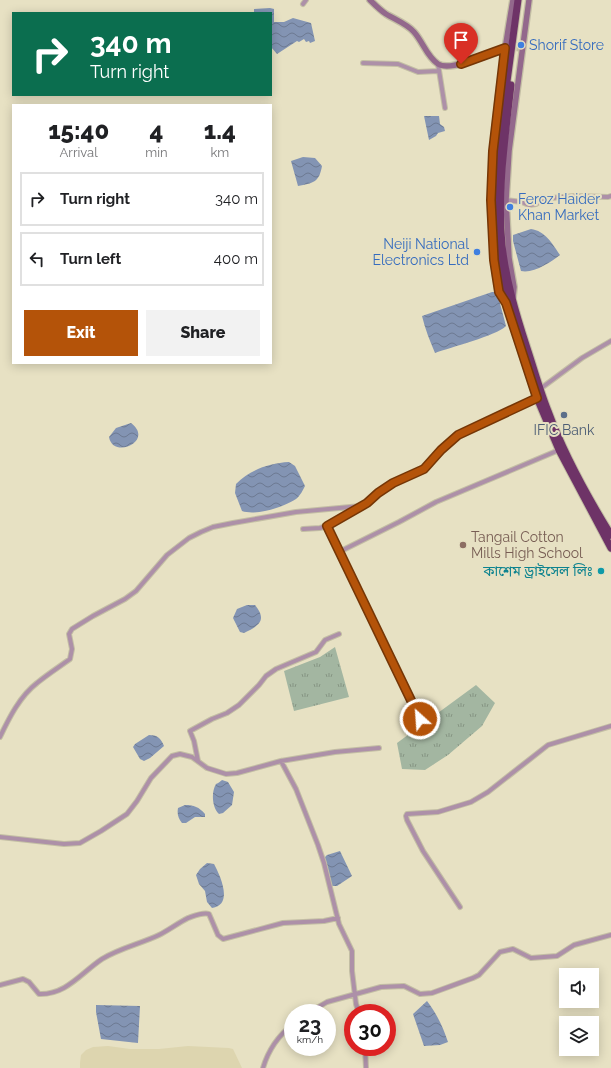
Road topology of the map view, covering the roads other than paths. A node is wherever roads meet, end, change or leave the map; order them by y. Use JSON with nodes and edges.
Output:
{"nodes":[{"id":1,"x":306,"y":0,"type":"edge"},
{"id":2,"x":370,"y":0,"type":"edge"},
{"id":3,"x":513,"y":0,"type":"edge"},
{"id":4,"x":518,"y":0,"type":"edge"},
{"id":5,"x":523,"y":0,"type":"edge"},
{"id":6,"x":529,"y":0,"type":"edge"},
{"id":7,"x":303,"y":4,"type":"dead end"},
{"id":8,"x":505,"y":48,"type":"junction"},
{"id":9,"x":363,"y":63,"type":"dead end"},
{"id":10,"x":438,"y":64,"type":"junction"},
{"id":11,"x":438,"y":71,"type":"junction"},
{"id":12,"x":445,"y":108,"type":"dead end"},
{"id":13,"x":611,"y":196,"type":"edge"},
{"id":14,"x":506,"y":200,"type":"junction"},
{"id":15,"x":510,"y":304,"type":"junction"},
{"id":16,"x":611,"y":341,"type":"edge"},
{"id":17,"x":540,"y":389,"type":"junction"},
{"id":18,"x":537,"y":398,"type":"junction"},
{"id":19,"x":559,"y":450,"type":"junction"},
{"id":20,"x":361,"y":506,"type":"junction"},
{"id":21,"x":327,"y":526,"type":"junction"},
{"id":22,"x":303,"y":529,"type":"dead end"},
{"id":23,"x":611,"y":535,"type":"edge"},
{"id":24,"x":611,"y":548,"type":"edge"},
{"id":25,"x":339,"y":552,"type":"junction"},
{"id":26,"x":339,"y":634,"type":"dead end"},
{"id":27,"x":420,"y":719,"type":"dead end"},
{"id":28,"x":611,"y":726,"type":"edge"},
{"id":29,"x":0,"y":737,"type":"edge"},
{"id":30,"x":379,"y":748,"type":"dead end"},
{"id":31,"x":198,"y":761,"type":"junction"},
{"id":32,"x":281,"y":761,"type":"junction"},
{"id":33,"x":0,"y":836,"type":"edge"},
{"id":34,"x":460,"y":907,"type":"dead end"},
{"id":35,"x":338,"y":918,"type":"junction"},
{"id":36,"x":611,"y":935,"type":"edge"},
{"id":37,"x":0,"y":984,"type":"edge"},
{"id":38,"x":355,"y":994,"type":"junction"},
{"id":39,"x":324,"y":1004,"type":"edge"},
{"id":40,"x":357,"y":1004,"type":"edge"},
{"id":41,"x":284,"y":1031,"type":"edge"},
{"id":42,"x":365,"y":1056,"type":"edge"},
{"id":43,"x":263,"y":1068,"type":"edge"},
{"id":44,"x":366,"y":1068,"type":"edge"}],
"edges":[{"from":1,"to":7,"type":"street"},
{"from":2,"to":10,"type":"main road"},
{"from":3,"to":8,"type":"main road"},
{"from":4,"to":15,"type":"highway"},
{"from":5,"to":15,"type":"highway"},
{"from":6,"to":14,"type":"main road"},
{"from":8,"to":10,"type":"main road"},
{"from":8,"to":15,"type":"main road"},
{"from":9,"to":11,"type":"street"},
{"from":10,"to":11,"type":"street"},
{"from":11,"to":12,"type":"street"},
{"from":13,"to":14,"type":"street"},
{"from":14,"to":15,"type":"main road"},
{"from":15,"to":17,"type":"highway"},
{"from":15,"to":18,"type":"highway"},
{"from":16,"to":17,"type":"street"},
{"from":17,"to":23,"type":"highway"},
{"from":18,"to":19,"type":"highway"},
{"from":18,"to":20,"type":"street"},
{"from":19,"to":24,"type":"highway"},
{"from":19,"to":25,"type":"street"},
{"from":20,"to":21,"type":"street"},
{"from":20,"to":29,"type":"street"},
{"from":21,"to":22,"type":"street"},
{"from":21,"to":25,"type":"street"},
{"from":25,"to":27,"type":"street"},
{"from":26,"to":31,"type":"street"},
{"from":28,"to":34,"type":"street"},
{"from":30,"to":32,"type":"street"},
{"from":31,"to":32,"type":"street"},
{"from":31,"to":33,"type":"street"},
{"from":32,"to":35,"type":"street"},
{"from":35,"to":37,"type":"street"},
{"from":35,"to":38,"type":"street"},
{"from":36,"to":38,"type":"street"},
{"from":38,"to":39,"type":"street"},
{"from":38,"to":40,"type":"street"},
{"from":41,"to":43,"type":"street"},
{"from":42,"to":44,"type":"street"}]}
